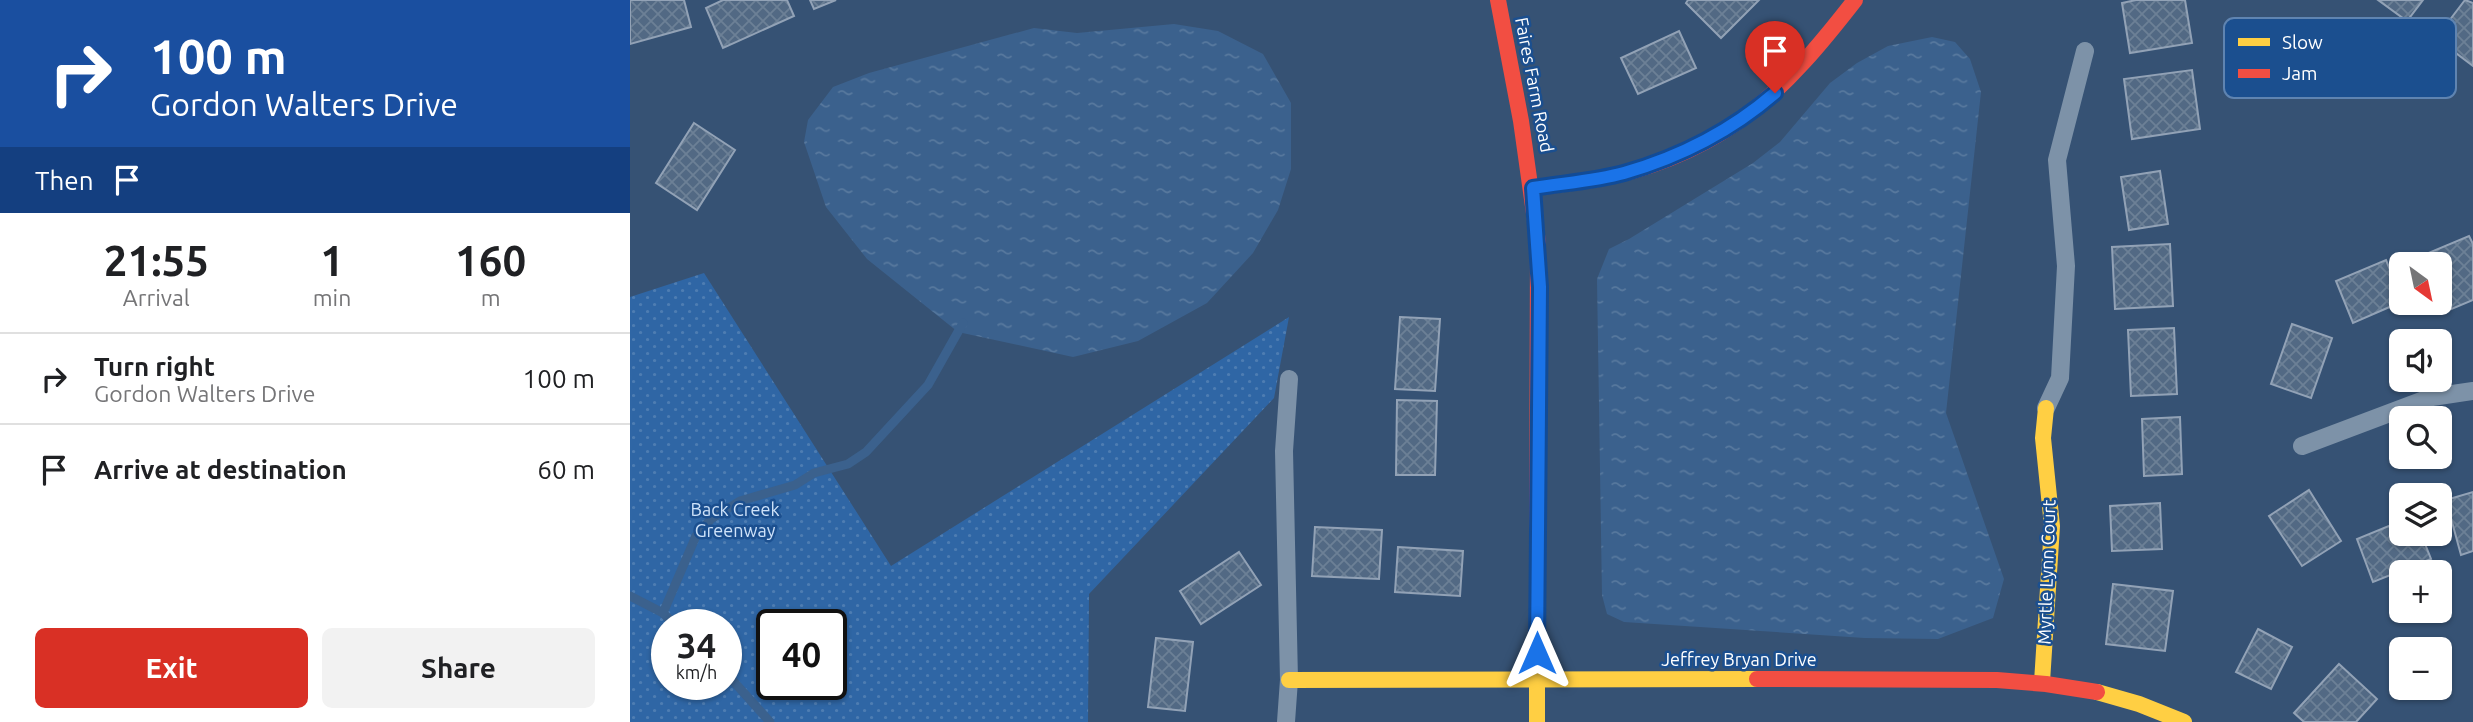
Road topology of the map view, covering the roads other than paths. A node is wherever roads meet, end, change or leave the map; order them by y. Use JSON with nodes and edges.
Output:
{"nodes":[{"id":1,"x":1498,"y":0,"type":"edge"},
{"id":2,"x":1855,"y":0,"type":"edge"},
{"id":3,"x":2085,"y":51,"type":"dead end"},
{"id":4,"x":1533,"y":188,"type":"junction"},
{"id":5,"x":1289,"y":379,"type":"dead end"},
{"id":6,"x":2473,"y":391,"type":"edge"},
{"id":7,"x":2046,"y":408,"type":"joint"},
{"id":8,"x":2302,"y":446,"type":"dead end"},
{"id":9,"x":1537,"y":678,"type":"junction"},
{"id":10,"x":1289,"y":680,"type":"junction"},
{"id":11,"x":2042,"y":682,"type":"junction"},
{"id":12,"x":1286,"y":722,"type":"edge"},
{"id":13,"x":1537,"y":722,"type":"edge"},
{"id":14,"x":2184,"y":722,"type":"edge"}],
"edges":[{"from":1,"to":4,"type":"street","name":"Faires Farm Road"},
{"from":2,"to":4,"type":"street"},
{"from":3,"to":7,"type":"lane","name":"Myrtle Lynn Court"},
{"from":4,"to":9,"type":"street","name":"Faires Farm Road"},
{"from":5,"to":10,"type":"lane"},
{"from":6,"to":8,"type":"lane"},
{"from":7,"to":11,"type":"street","name":"Myrtle Lynn Court"},
{"from":9,"to":10,"type":"street","name":"Jeffrey Bryan Drive"},
{"from":9,"to":11,"type":"street","name":"Jeffrey Bryan Drive"},
{"from":9,"to":13,"type":"street","name":"Faires Farm Road"},
{"from":10,"to":12,"type":"lane"},
{"from":11,"to":14,"type":"street","name":"Jeffrey Bryan Drive"}]}
